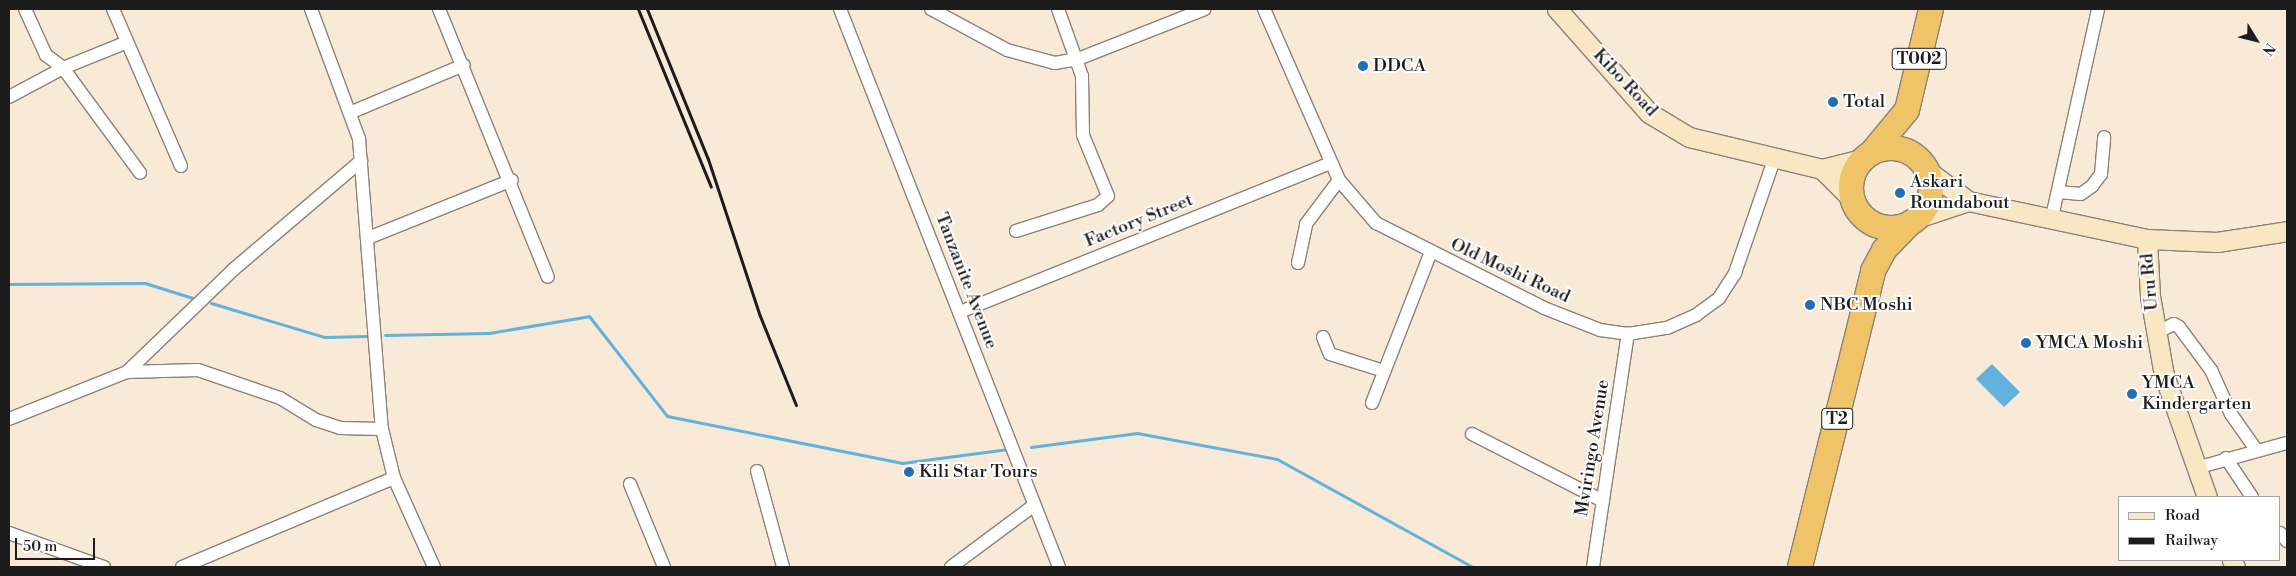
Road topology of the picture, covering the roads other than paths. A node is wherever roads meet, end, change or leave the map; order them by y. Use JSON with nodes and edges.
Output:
{"nodes":[{"id":1,"x":25,"y":9,"type":"edge"},
{"id":2,"x":113,"y":9,"type":"edge"},
{"id":3,"x":311,"y":9,"type":"edge"},
{"id":4,"x":439,"y":9,"type":"edge"},
{"id":5,"x":840,"y":9,"type":"edge"},
{"id":6,"x":930,"y":9,"type":"edge"},
{"id":7,"x":1058,"y":9,"type":"edge"},
{"id":8,"x":1204,"y":9,"type":"edge"},
{"id":9,"x":1264,"y":9,"type":"edge"},
{"id":10,"x":1557,"y":9,"type":"edge"},
{"id":11,"x":1931,"y":9,"type":"edge"},
{"id":12,"x":2098,"y":9,"type":"edge"},
{"id":13,"x":125,"y":43,"type":"junction"},
{"id":14,"x":1078,"y":59,"type":"junction"},
{"id":15,"x":464,"y":65,"type":"junction"},
{"id":16,"x":63,"y":68,"type":"junction"},
{"id":17,"x":9,"y":97,"type":"edge"},
{"id":18,"x":1907,"y":110,"type":"junction"},
{"id":19,"x":352,"y":112,"type":"junction"},
{"id":20,"x":2104,"y":137,"type":"dead end"},
{"id":21,"x":1868,"y":156,"type":"junction"},
{"id":22,"x":1774,"y":160,"type":"junction"},
{"id":23,"x":360,"y":161,"type":"junction"},
{"id":24,"x":1331,"y":162,"type":"junction"},
{"id":25,"x":181,"y":166,"type":"dead end"},
{"id":26,"x":1924,"y":166,"type":"junction"},
{"id":27,"x":1822,"y":169,"type":"junction"},
{"id":28,"x":140,"y":173,"type":"dead end"},
{"id":29,"x":512,"y":180,"type":"junction"},
{"id":30,"x":1339,"y":180,"type":"junction"},
{"id":31,"x":2058,"y":192,"type":"junction"},
{"id":32,"x":1968,"y":201,"type":"junction"},
{"id":33,"x":1857,"y":207,"type":"junction"},
{"id":34,"x":2052,"y":217,"type":"junction"},
{"id":35,"x":1914,"y":220,"type":"junction"},
{"id":36,"x":1016,"y":231,"type":"dead end"},
{"id":37,"x":2287,"y":231,"type":"edge"},
{"id":38,"x":368,"y":238,"type":"junction"},
{"id":39,"x":2147,"y":239,"type":"junction"},
{"id":40,"x":1431,"y":252,"type":"junction"},
{"id":41,"x":1298,"y":262,"type":"dead end"},
{"id":42,"x":1873,"y":271,"type":"junction"},
{"id":43,"x":548,"y":277,"type":"dead end"},
{"id":44,"x":960,"y":312,"type":"junction"},
{"id":45,"x":2156,"y":333,"type":"junction"},
{"id":46,"x":1628,"y":334,"type":"junction"},
{"id":47,"x":1323,"y":337,"type":"dead end"},
{"id":48,"x":1384,"y":371,"type":"junction"},
{"id":49,"x":127,"y":372,"type":"junction"},
{"id":50,"x":1372,"y":403,"type":"dead end"},
{"id":51,"x":9,"y":419,"type":"edge"},
{"id":52,"x":382,"y":429,"type":"junction"},
{"id":53,"x":1472,"y":434,"type":"dead end"},
{"id":54,"x":2287,"y":443,"type":"edge"},
{"id":55,"x":2257,"y":451,"type":"junction"},
{"id":56,"x":2226,"y":458,"type":"junction"},
{"id":57,"x":2196,"y":468,"type":"junction"},
{"id":58,"x":757,"y":471,"type":"dead end"},
{"id":59,"x":394,"y":478,"type":"junction"},
{"id":60,"x":630,"y":484,"type":"dead end"},
{"id":61,"x":2207,"y":496,"type":"edge"},
{"id":62,"x":2251,"y":496,"type":"edge"},
{"id":63,"x":1603,"y":501,"type":"junction"},
{"id":64,"x":1033,"y":506,"type":"junction"},
{"id":65,"x":9,"y":533,"type":"edge"},
{"id":66,"x":104,"y":567,"type":"edge"},
{"id":67,"x":182,"y":567,"type":"edge"},
{"id":68,"x":434,"y":567,"type":"edge"},
{"id":69,"x":664,"y":567,"type":"edge"},
{"id":70,"x":783,"y":567,"type":"edge"},
{"id":71,"x":951,"y":567,"type":"edge"},
{"id":72,"x":1059,"y":567,"type":"edge"},
{"id":73,"x":1593,"y":567,"type":"edge"},
{"id":74,"x":1800,"y":567,"type":"edge"}],
"edges":[{"from":1,"to":16,"type":"street"},
{"from":2,"to":13,"type":"street"},
{"from":3,"to":19,"type":"street"},
{"from":4,"to":15,"type":"street"},
{"from":5,"to":44,"type":"street","name":"Tanzanite Avenue"},
{"from":6,"to":14,"type":"street"},
{"from":7,"to":14,"type":"street"},
{"from":8,"to":14,"type":"street"},
{"from":9,"to":24,"type":"street","name":"Old Moshi Road"},
{"from":10,"to":22,"type":"main road","name":"Kibo Road"},
{"from":11,"to":18,"type":"highway","number":"T002"},
{"from":12,"to":31,"type":"street"},
{"from":13,"to":16,"type":"street"},
{"from":13,"to":25,"type":"street"},
{"from":14,"to":36,"type":"street"},
{"from":15,"to":19,"type":"street"},
{"from":15,"to":29,"type":"street"},
{"from":16,"to":17,"type":"street"},
{"from":16,"to":28,"type":"street"},
{"from":18,"to":21,"type":"highway","number":"T2"},
{"from":18,"to":26,"type":"highway","number":"T2"},
{"from":19,"to":23,"type":"street"},
{"from":20,"to":31,"type":"street"},
{"from":21,"to":26,"type":"highway"},
{"from":21,"to":27,"type":"main road","name":"Kibo Road"},
{"from":21,"to":33,"type":"highway","number":"T2"},
{"from":22,"to":27,"type":"main road","name":"Kibo Road"},
{"from":22,"to":46,"type":"street","name":"Old Moshi Road"},
{"from":23,"to":38,"type":"street"},
{"from":23,"to":49,"type":"street"},
{"from":24,"to":30,"type":"street","name":"Old Moshi Road"},
{"from":24,"to":44,"type":"street","name":"Factory Street"},
{"from":26,"to":32,"type":"main road"},
{"from":26,"to":35,"type":"highway","number":"T2"},
{"from":27,"to":33,"type":"main road"},
{"from":29,"to":38,"type":"street"},
{"from":29,"to":43,"type":"street"},
{"from":30,"to":40,"type":"street","name":"Old Moshi Road"},
{"from":30,"to":41,"type":"street"},
{"from":31,"to":34,"type":"street"},
{"from":32,"to":34,"type":"main road"},
{"from":32,"to":35,"type":"main road"},
{"from":33,"to":35,"type":"highway"},
{"from":33,"to":42,"type":"highway","number":"T2"},
{"from":34,"to":39,"type":"main road"},
{"from":35,"to":42,"type":"highway","number":"T2"},
{"from":37,"to":39,"type":"main road"},
{"from":38,"to":52,"type":"street"},
{"from":39,"to":45,"type":"main road","name":"Uru Rd"},
{"from":40,"to":46,"type":"street","name":"Old Moshi Road"},
{"from":40,"to":48,"type":"street"},
{"from":42,"to":74,"type":"highway","number":"T2"},
{"from":44,"to":64,"type":"street","name":"Tanzanite Avenue"},
{"from":45,"to":55,"type":"street"},
{"from":45,"to":57,"type":"main road","name":"Uru Rd"},
{"from":46,"to":63,"type":"street","name":"Mviringo Avenue"},
{"from":47,"to":48,"type":"street"},
{"from":48,"to":50,"type":"street"},
{"from":49,"to":51,"type":"street"},
{"from":49,"to":52,"type":"street"},
{"from":52,"to":59,"type":"street"},
{"from":53,"to":63,"type":"street"},
{"from":54,"to":55,"type":"street"},
{"from":55,"to":56,"type":"street"},
{"from":56,"to":57,"type":"street"},
{"from":56,"to":62,"type":"street"},
{"from":57,"to":61,"type":"main road","name":"Uru Rd"},
{"from":58,"to":70,"type":"street"},
{"from":59,"to":67,"type":"street"},
{"from":59,"to":68,"type":"street"},
{"from":60,"to":69,"type":"street"},
{"from":63,"to":73,"type":"street","name":"Mviringo Avenue"},
{"from":64,"to":71,"type":"street"},
{"from":64,"to":72,"type":"street","name":"Tanzanite Avenue"},
{"from":65,"to":66,"type":"street"}]}
